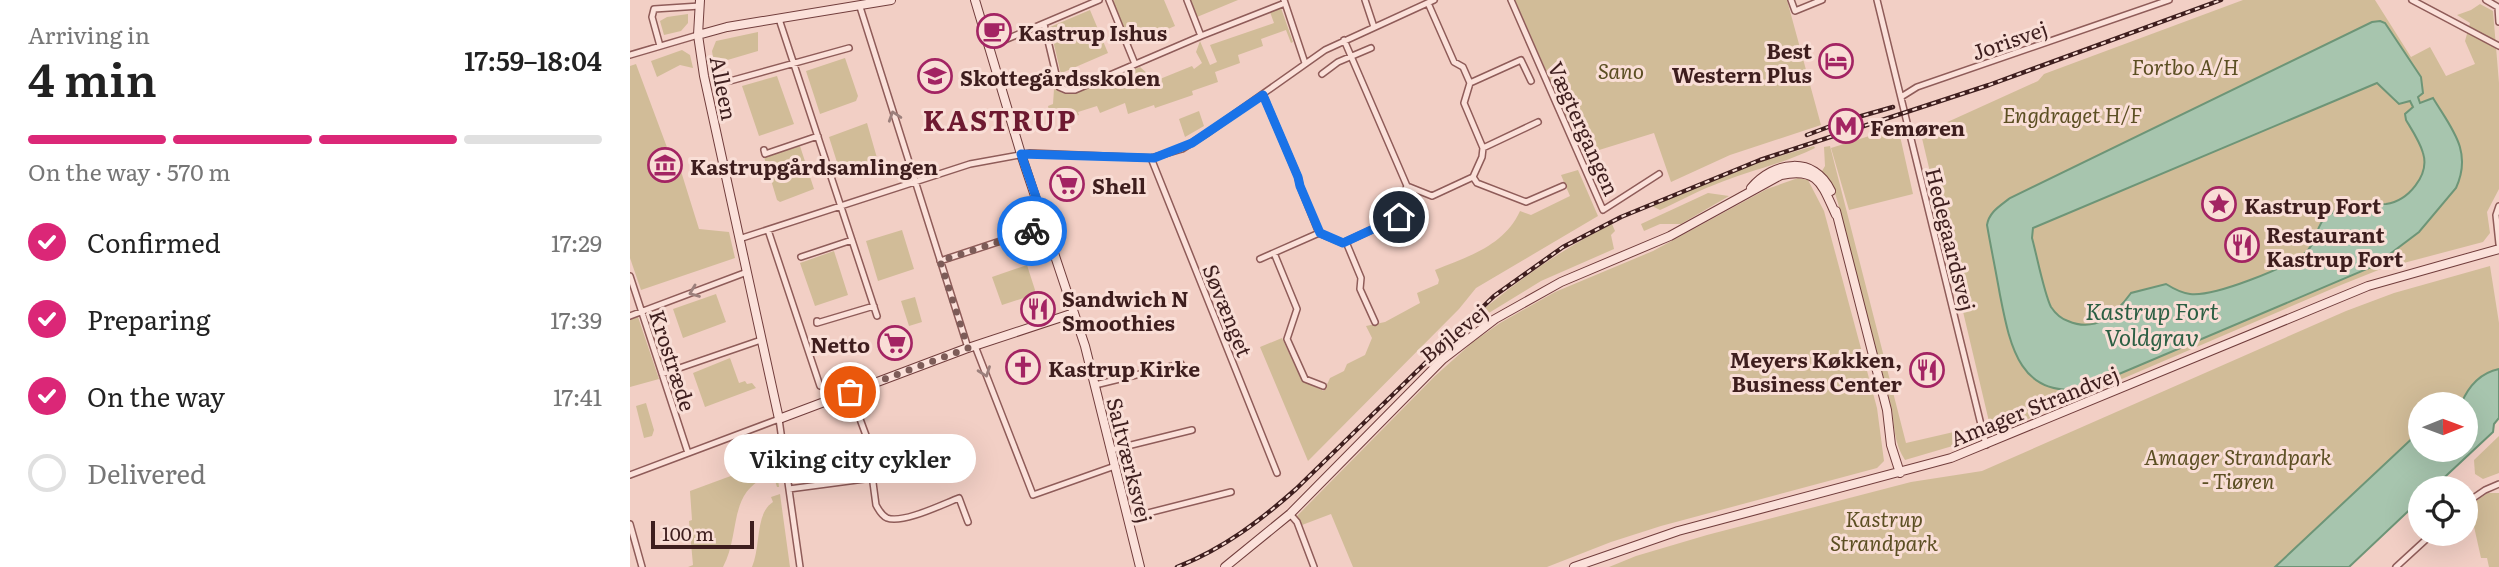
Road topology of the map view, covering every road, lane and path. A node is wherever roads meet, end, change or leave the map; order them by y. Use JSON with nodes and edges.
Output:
{"nodes":[{"id":1,"x":891,"y":0,"type":"edge"},
{"id":2,"x":975,"y":0,"type":"edge"},
{"id":3,"x":1099,"y":0,"type":"edge"},
{"id":4,"x":1109,"y":0,"type":"edge"},
{"id":5,"x":1186,"y":0,"type":"edge"},
{"id":6,"x":1365,"y":0,"type":"edge"},
{"id":7,"x":1511,"y":0,"type":"edge"},
{"id":8,"x":1791,"y":0,"type":"edge"},
{"id":9,"x":1822,"y":0,"type":"edge"},
{"id":10,"x":1877,"y":0,"type":"edge"},
{"id":11,"x":2169,"y":0,"type":"edge"},
{"id":12,"x":2412,"y":0,"type":"edge"},
{"id":13,"x":2486,"y":0,"type":"edge"},
{"id":14,"x":1431,"y":1,"type":"edge"},
{"id":15,"x":1284,"y":2,"type":"edge"},
{"id":16,"x":700,"y":3,"type":"edge"},
{"id":17,"x":860,"y":6,"type":"junction"},
{"id":18,"x":2499,"y":7,"type":"edge"},
{"id":19,"x":779,"y":19,"type":"junction"},
{"id":20,"x":2499,"y":22,"type":"edge"},
{"id":21,"x":1044,"y":24,"type":"junction"},
{"id":22,"x":1374,"y":27,"type":"junction"},
{"id":23,"x":698,"y":34,"type":"junction"},
{"id":24,"x":1201,"y":36,"type":"junction"},
{"id":25,"x":1344,"y":40,"type":"junction"},
{"id":26,"x":660,"y":46,"type":"junction"},
{"id":27,"x":2499,"y":46,"type":"edge"},
{"id":28,"x":988,"y":47,"type":"junction"},
{"id":29,"x":849,"y":48,"type":"dead end"},
{"id":30,"x":1371,"y":48,"type":"dead end"},
{"id":31,"x":630,"y":55,"type":"edge"},
{"id":32,"x":1350,"y":56,"type":"junction"},
{"id":33,"x":1306,"y":63,"type":"junction"},
{"id":34,"x":794,"y":64,"type":"junction"},
{"id":35,"x":1135,"y":64,"type":"junction"},
{"id":36,"x":1322,"y":74,"type":"dead end"},
{"id":37,"x":730,"y":80,"type":"dead end"},
{"id":38,"x":1531,"y":81,"type":"dead end"},
{"id":39,"x":1470,"y":83,"type":"junction"},
{"id":40,"x":1263,"y":95,"type":"junction"},
{"id":41,"x":1901,"y":97,"type":"junction"},
{"id":42,"x":1538,"y":122,"type":"dead end"},
{"id":43,"x":818,"y":136,"type":"junction"},
{"id":44,"x":1483,"y":148,"type":"junction"},
{"id":45,"x":764,"y":150,"type":"dead end"},
{"id":46,"x":1021,"y":154,"type":"junction"},
{"id":47,"x":1151,"y":158,"type":"junction"},
{"id":48,"x":1659,"y":174,"type":"dead end"},
{"id":49,"x":1473,"y":177,"type":"junction"},
{"id":50,"x":915,"y":181,"type":"junction"},
{"id":51,"x":1406,"y":186,"type":"junction"},
{"id":52,"x":1563,"y":186,"type":"dead end"},
{"id":53,"x":841,"y":205,"type":"junction"},
{"id":54,"x":2499,"y":206,"type":"edge"},
{"id":55,"x":1046,"y":226,"type":"junction"},
{"id":56,"x":768,"y":230,"type":"junction"},
{"id":57,"x":1320,"y":233,"type":"junction"},
{"id":58,"x":739,"y":239,"type":"junction"},
{"id":59,"x":852,"y":240,"type":"junction"},
{"id":60,"x":1346,"y":242,"type":"junction"},
{"id":61,"x":2499,"y":246,"type":"edge"},
{"id":62,"x":1273,"y":253,"type":"junction"},
{"id":63,"x":801,"y":257,"type":"dead end"},
{"id":64,"x":1260,"y":259,"type":"dead end"},
{"id":65,"x":940,"y":261,"type":"junction"},
{"id":66,"x":747,"y":272,"type":"junction"},
{"id":67,"x":630,"y":276,"type":"edge"},
{"id":68,"x":874,"y":306,"type":"junction"},
{"id":69,"x":642,"y":312,"type":"junction"},
{"id":70,"x":1074,"y":313,"type":"junction"},
{"id":71,"x":630,"y":316,"type":"edge"},
{"id":72,"x":877,"y":316,"type":"dead end"},
{"id":73,"x":817,"y":321,"type":"dead end"},
{"id":74,"x":1375,"y":322,"type":"dead end"},
{"id":75,"x":761,"y":340,"type":"junction"},
{"id":76,"x":972,"y":347,"type":"junction"},
{"id":77,"x":1181,"y":363,"type":"dead end"},
{"id":78,"x":662,"y":374,"type":"junction"},
{"id":79,"x":1095,"y":385,"type":"junction"},
{"id":80,"x":820,"y":386,"type":"dead end"},
{"id":81,"x":1323,"y":386,"type":"dead end"},
{"id":82,"x":850,"y":392,"type":"junction"},
{"id":83,"x":779,"y":419,"type":"junction"},
{"id":84,"x":1192,"y":430,"type":"dead end"},
{"id":85,"x":1986,"y":445,"type":"junction"},
{"id":86,"x":1111,"y":450,"type":"junction"},
{"id":87,"x":688,"y":453,"type":"junction"},
{"id":88,"x":1115,"y":466,"type":"junction"},
{"id":89,"x":1900,"y":472,"type":"junction"},
{"id":90,"x":1277,"y":473,"type":"dead end"},
{"id":91,"x":630,"y":475,"type":"edge"},
{"id":92,"x":872,"y":478,"type":"junction"},
{"id":93,"x":2499,"y":484,"type":"edge"},
{"id":94,"x":789,"y":489,"type":"junction"},
{"id":95,"x":1231,"y":492,"type":"dead end"},
{"id":96,"x":2478,"y":496,"type":"edge"},
{"id":97,"x":1290,"y":514,"type":"junction"},
{"id":98,"x":1128,"y":518,"type":"junction"},
{"id":99,"x":968,"y":523,"type":"dead end"},
{"id":100,"x":630,"y":524,"type":"edge"},
{"id":101,"x":2419,"y":546,"type":"edge"},
{"id":102,"x":642,"y":567,"type":"edge"},
{"id":103,"x":800,"y":567,"type":"edge"},
{"id":104,"x":1140,"y":567,"type":"edge"},
{"id":105,"x":1225,"y":567,"type":"edge"},
{"id":106,"x":1314,"y":567,"type":"edge"},
{"id":107,"x":1574,"y":567,"type":"edge"},
{"id":108,"x":2396,"y":567,"type":"edge"}],
"edges":[{"from":1,"to":17,"type":"street"},
{"from":2,"to":28,"type":"street","name":"Saltværksvej"},
{"from":3,"to":21,"type":"street"},
{"from":4,"to":35,"type":"street"},
{"from":5,"to":24,"type":"street"},
{"from":6,"to":22,"type":"street"},
{"from":7,"to":48,"type":"street","name":"Vægtergangen"},
{"from":8,"to":9,"type":"street"},
{"from":10,"to":41,"type":"street","name":"Hedegaardsvej"},
{"from":11,"to":41,"type":"street","name":"Jorisvej"},
{"from":12,"to":27,"type":"street"},
{"from":13,"to":18,"type":"street"},
{"from":14,"to":22,"type":"street"},
{"from":14,"to":39,"type":"street"},
{"from":15,"to":24,"type":"street"},
{"from":15,"to":33,"type":"street"},
{"from":16,"to":23,"type":"street","name":"Alleen"},
{"from":16,"to":26,"type":"street"},
{"from":17,"to":19,"type":"street"},
{"from":50,"to":17,"type":"street","one_way":true},
{"from":18,"to":20,"type":"street"},
{"from":19,"to":23,"type":"street"},
{"from":19,"to":34,"type":"street"},
{"from":21,"to":28,"type":"street"},
{"from":21,"to":35,"type":"street"},
{"from":22,"to":25,"type":"street"},
{"from":23,"to":26,"type":"street"},
{"from":23,"to":58,"type":"street","name":"Alleen"},
{"from":24,"to":35,"type":"street"},
{"from":25,"to":32,"type":"street"},
{"from":25,"to":33,"type":"street"},
{"from":26,"to":31,"type":"street"},
{"from":28,"to":46,"type":"street","name":"Saltværksvej"},
{"from":29,"to":34,"type":"street"},
{"from":30,"to":32,"type":"street"},
{"from":32,"to":36,"type":"street"},
{"from":32,"to":51,"type":"street"},
{"from":33,"to":40,"type":"street"},
{"from":34,"to":37,"type":"street"},
{"from":34,"to":43,"type":"street"},
{"from":38,"to":39,"type":"street"},
{"from":39,"to":44,"type":"street"},
{"from":40,"to":47,"type":"street"},
{"from":40,"to":57,"type":"street"},
{"from":41,"to":85,"type":"street","name":"Hedegaardsvej"},
{"from":42,"to":44,"type":"street"},
{"from":43,"to":45,"type":"street"},
{"from":43,"to":53,"type":"street"},
{"from":44,"to":49,"type":"street"},
{"from":46,"to":47,"type":"street"},
{"from":46,"to":50,"type":"street"},
{"from":46,"to":55,"type":"street","name":"Saltværksvej"},
{"from":47,"to":90,"type":"street","name":"Søvænget"},
{"from":49,"to":51,"type":"street"},
{"from":49,"to":52,"type":"street"},
{"from":50,"to":53,"type":"street"},
{"from":50,"to":65,"type":"street"},
{"from":51,"to":60,"type":"street"},
{"from":53,"to":56,"type":"street"},
{"from":53,"to":59,"type":"street"},
{"from":54,"to":61,"type":"street"},
{"from":55,"to":65,"type":"street"},
{"from":55,"to":70,"type":"street","name":"Saltværksvej"},
{"from":56,"to":58,"type":"street"},
{"from":56,"to":80,"type":"street"},
{"from":57,"to":60,"type":"street"},
{"from":57,"to":62,"type":"street"},
{"from":58,"to":66,"type":"street","name":"Alleen"},
{"from":59,"to":63,"type":"street"},
{"from":59,"to":68,"type":"street"},
{"from":60,"to":74,"type":"street"},
{"from":61,"to":85,"type":"street","name":"Amager Strandvej"},
{"from":62,"to":64,"type":"street"},
{"from":62,"to":81,"type":"street"},
{"from":65,"to":76,"type":"street"},
{"from":66,"to":69,"type":"street","one_way":true},
{"from":66,"to":75,"type":"street","name":"Alleen"},
{"from":67,"to":69,"type":"street","name":"Krostræde"},
{"from":68,"to":72,"type":"street"},
{"from":68,"to":73,"type":"street"},
{"from":69,"to":71,"type":"street"},
{"from":69,"to":78,"type":"street","name":"Krostræde"},
{"from":70,"to":76,"type":"street"},
{"from":70,"to":79,"type":"street","name":"Saltværksvej"},
{"from":75,"to":78,"type":"street"},
{"from":75,"to":83,"type":"street","name":"Alleen"},
{"from":76,"to":82,"type":"street"},
{"from":76,"to":88,"type":"street","one_way":true},
{"from":77,"to":79,"type":"street"},
{"from":78,"to":87,"type":"street","name":"Krostræde"},
{"from":79,"to":86,"type":"street","name":"Saltværksvej"},
{"from":82,"to":83,"type":"street"},
{"from":82,"to":92,"type":"street"},
{"from":83,"to":87,"type":"street"},
{"from":83,"to":94,"type":"street","name":"Alleen"},
{"from":84,"to":86,"type":"street"},
{"from":85,"to":89,"type":"street","name":"Amager Strandvej"},
{"from":86,"to":88,"type":"street","name":"Saltværksvej"},
{"from":87,"to":91,"type":"street"},
{"from":88,"to":98,"type":"street","name":"Saltværksvej"},
{"from":89,"to":97,"type":"street","name":"Bøjlevej"},
{"from":89,"to":107,"type":"street","name":"Amager Strandvej"},
{"from":92,"to":94,"type":"street"},
{"from":92,"to":99,"type":"street"},
{"from":93,"to":96,"type":"street"},
{"from":94,"to":103,"type":"street","name":"Alleen"},
{"from":95,"to":98,"type":"street"},
{"from":97,"to":105,"type":"street","name":"Bøjlevej"},
{"from":97,"to":106,"type":"street"},
{"from":98,"to":104,"type":"street","name":"Saltværksvej"},
{"from":100,"to":102,"type":"street"},
{"from":101,"to":108,"type":"street"}]}
